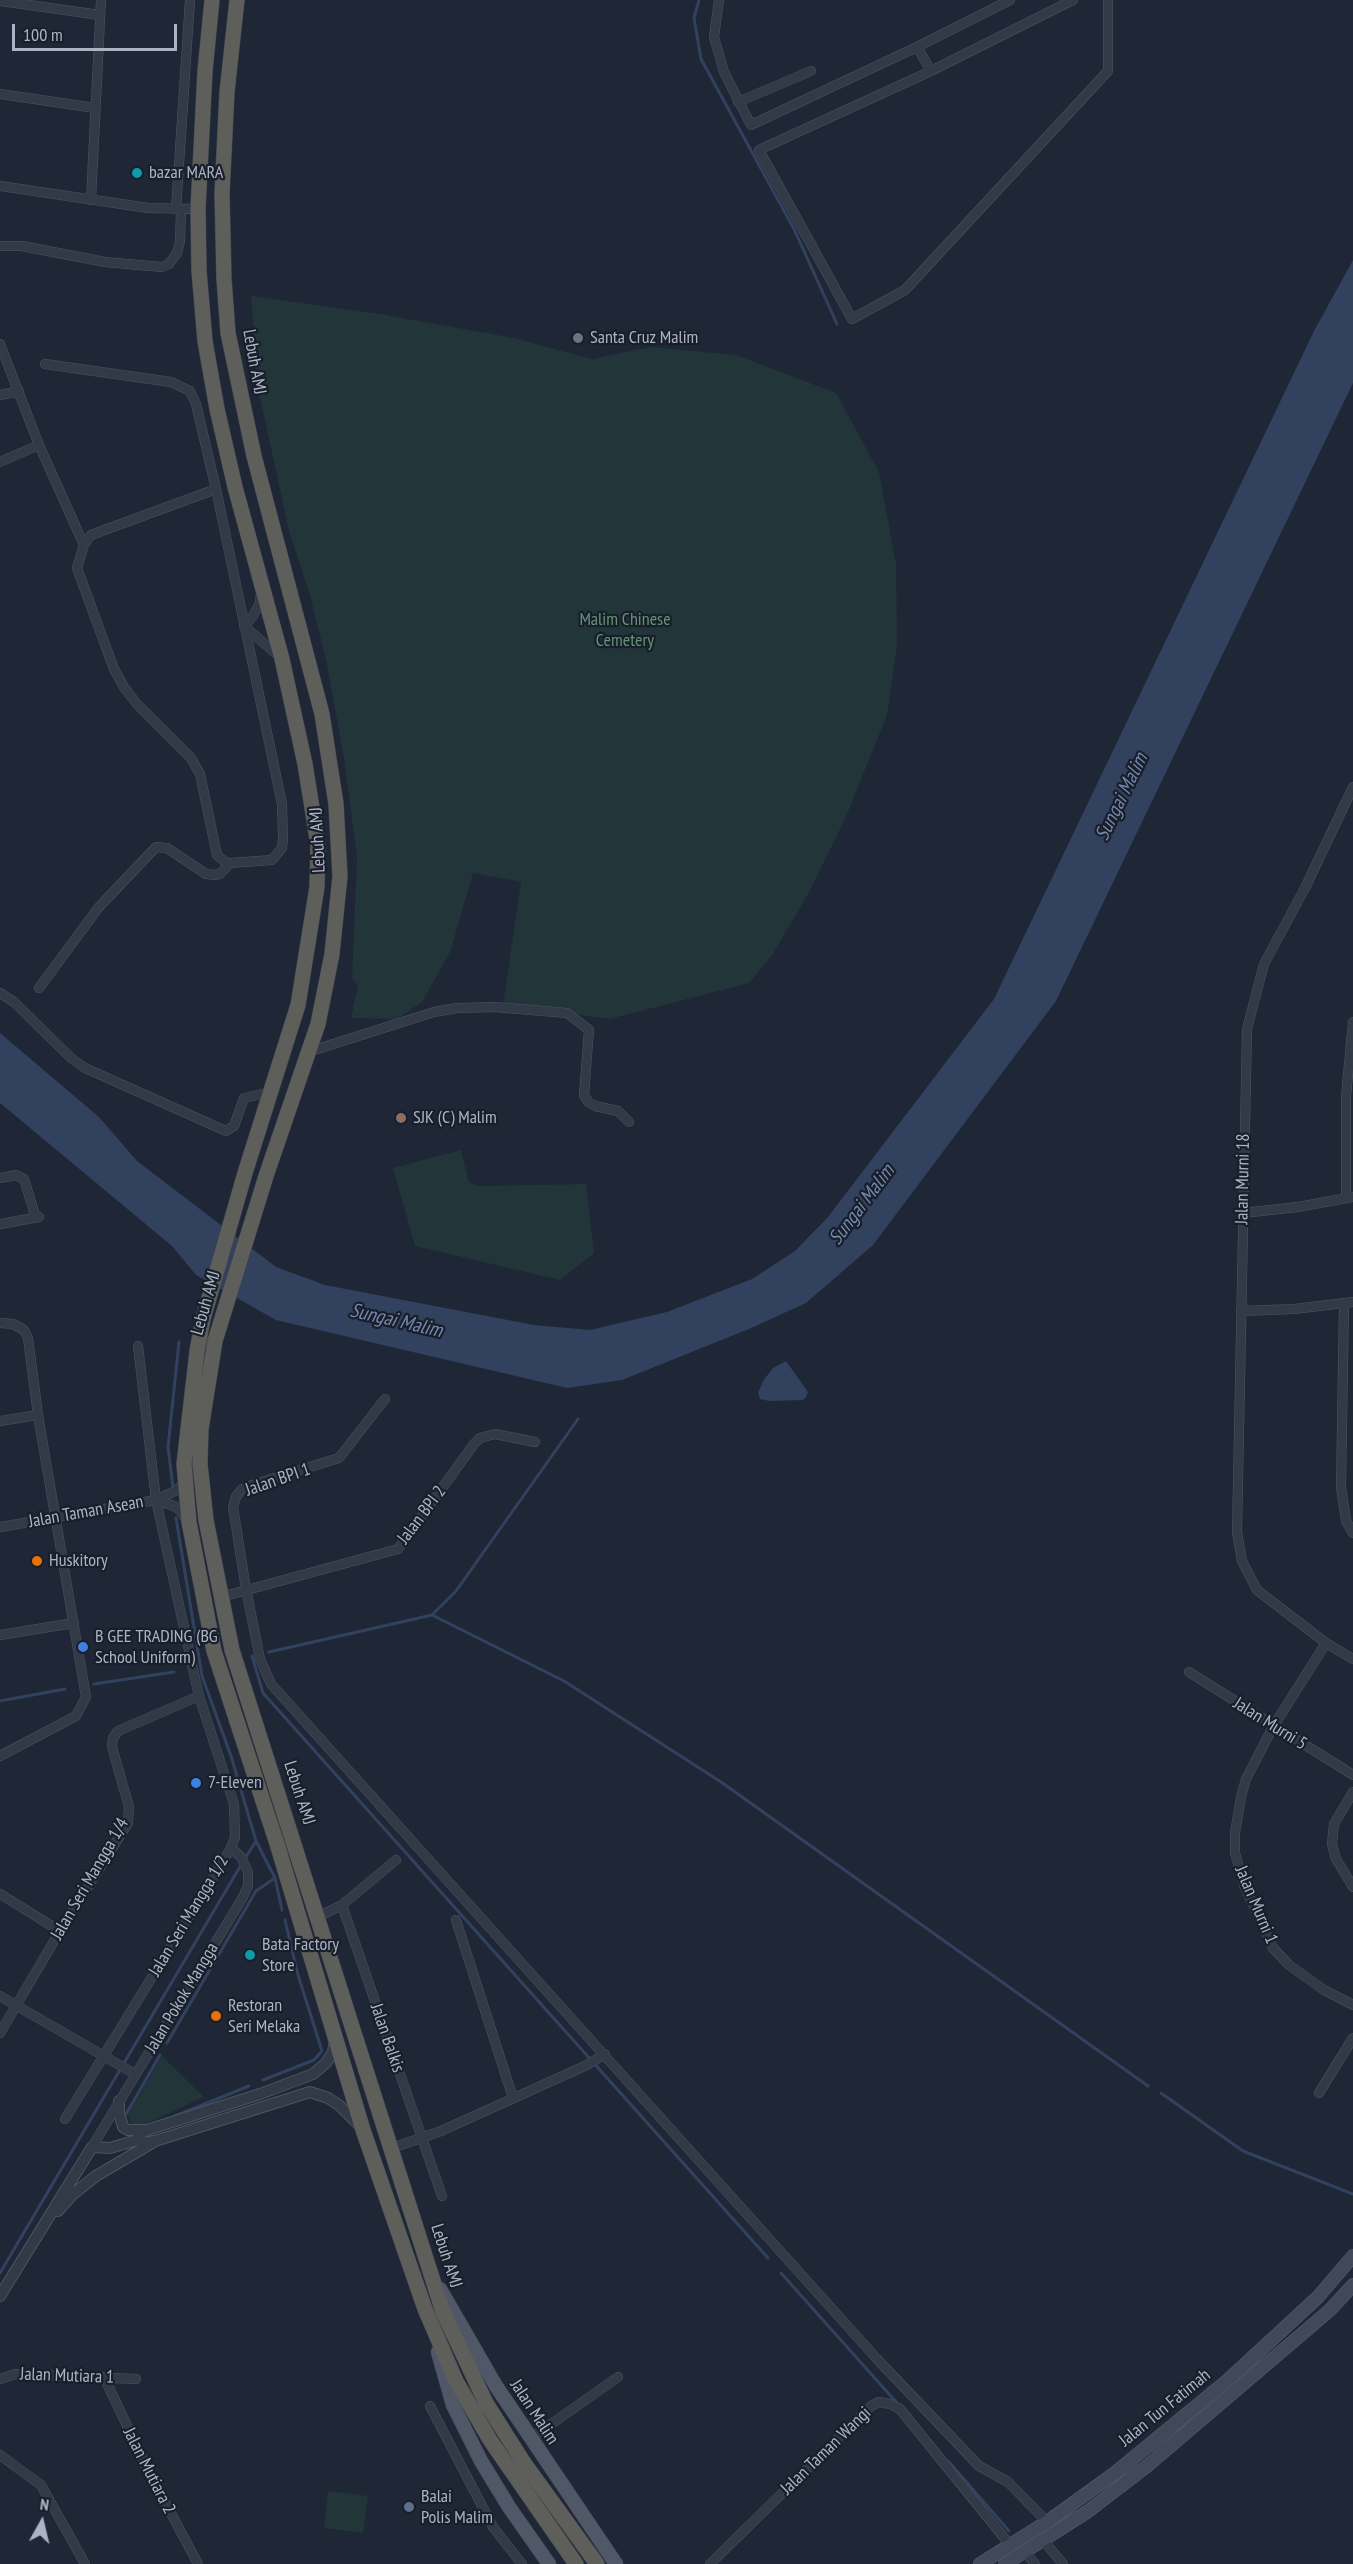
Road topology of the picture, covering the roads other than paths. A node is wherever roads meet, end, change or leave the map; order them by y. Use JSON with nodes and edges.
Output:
{"nodes":[{"id":1,"x":101,"y":0,"type":"edge"},
{"id":2,"x":190,"y":0,"type":"edge"},
{"id":3,"x":212,"y":0,"type":"edge"},
{"id":4,"x":237,"y":0,"type":"edge"},
{"id":5,"x":719,"y":0,"type":"edge"},
{"id":6,"x":1010,"y":0,"type":"edge"},
{"id":7,"x":1073,"y":0,"type":"edge"},
{"id":8,"x":1108,"y":0,"type":"edge"},
{"id":9,"x":0,"y":1,"type":"edge"},
{"id":10,"x":13,"y":2,"type":"edge"},
{"id":11,"x":100,"y":15,"type":"junction"},
{"id":12,"x":917,"y":47,"type":"junction"},
{"id":13,"x":811,"y":71,"type":"dead end"},
{"id":14,"x":931,"y":71,"type":"junction"},
{"id":15,"x":0,"y":94,"type":"edge"},
{"id":16,"x":738,"y":102,"type":"junction"},
{"id":17,"x":95,"y":108,"type":"junction"},
{"id":18,"x":0,"y":186,"type":"edge"},
{"id":19,"x":91,"y":200,"type":"junction"},
{"id":20,"x":179,"y":209,"type":"junction"},
{"id":21,"x":198,"y":209,"type":"junction"},
{"id":22,"x":0,"y":246,"type":"edge"},
{"id":23,"x":1,"y":350,"type":"edge"},
{"id":24,"x":45,"y":364,"type":"dead end"},
{"id":25,"x":19,"y":391,"type":"junction"},
{"id":26,"x":0,"y":395,"type":"edge"},
{"id":27,"x":39,"y":446,"type":"junction"},
{"id":28,"x":0,"y":462,"type":"edge"},
{"id":29,"x":216,"y":489,"type":"junction"},
{"id":30,"x":84,"y":545,"type":"junction"},
{"id":31,"x":262,"y":586,"type":"junction"},
{"id":32,"x":244,"y":626,"type":"junction"},
{"id":33,"x":282,"y":659,"type":"junction"},
{"id":34,"x":1353,"y":787,"type":"edge"},
{"id":35,"x":1349,"y":805,"type":"edge"},
{"id":36,"x":230,"y":863,"type":"junction"},
{"id":37,"x":39,"y":988,"type":"dead end"},
{"id":38,"x":0,"y":993,"type":"edge"},
{"id":39,"x":1353,"y":1022,"type":"edge"},
{"id":40,"x":308,"y":1052,"type":"junction"},
{"id":41,"x":270,"y":1092,"type":"junction"},
{"id":42,"x":1350,"y":1094,"type":"edge"},
{"id":43,"x":629,"y":1122,"type":"dead end"},
{"id":44,"x":0,"y":1178,"type":"edge"},
{"id":45,"x":1350,"y":1197,"type":"edge"},
{"id":46,"x":1243,"y":1214,"type":"junction"},
{"id":47,"x":0,"y":1224,"type":"edge"},
{"id":48,"x":1348,"y":1303,"type":"edge"},
{"id":49,"x":1241,"y":1311,"type":"junction"},
{"id":50,"x":0,"y":1323,"type":"edge"},
{"id":51,"x":138,"y":1346,"type":"dead end"},
{"id":52,"x":386,"y":1399,"type":"dead end"},
{"id":53,"x":38,"y":1415,"type":"junction"},
{"id":54,"x":0,"y":1421,"type":"edge"},
{"id":55,"x":534,"y":1442,"type":"dead end"},
{"id":56,"x":185,"y":1481,"type":"junction"},
{"id":57,"x":156,"y":1500,"type":"junction"},
{"id":58,"x":57,"y":1517,"type":"junction"},
{"id":59,"x":0,"y":1527,"type":"edge"},
{"id":60,"x":190,"y":1533,"type":"junction"},
{"id":61,"x":1353,"y":1533,"type":"edge"},
{"id":62,"x":246,"y":1588,"type":"junction"},
{"id":63,"x":221,"y":1597,"type":"junction"},
{"id":64,"x":74,"y":1623,"type":"junction"},
{"id":65,"x":0,"y":1635,"type":"edge"},
{"id":66,"x":1326,"y":1643,"type":"junction"},
{"id":67,"x":1353,"y":1659,"type":"edge"},
{"id":68,"x":1189,"y":1672,"type":"dead end"},
{"id":69,"x":199,"y":1696,"type":"junction"},
{"id":70,"x":1273,"y":1727,"type":"junction"},
{"id":71,"x":0,"y":1756,"type":"edge"},
{"id":72,"x":1353,"y":1775,"type":"edge"},
{"id":73,"x":1353,"y":1792,"type":"edge"},
{"id":74,"x":231,"y":1848,"type":"junction"},
{"id":75,"x":396,"y":1860,"type":"dead end"},
{"id":76,"x":1353,"y":1887,"type":"edge"},
{"id":77,"x":0,"y":1894,"type":"edge"},
{"id":78,"x":342,"y":1905,"type":"junction"},
{"id":79,"x":318,"y":1917,"type":"junction"},
{"id":80,"x":456,"y":1920,"type":"dead end"},
{"id":81,"x":60,"y":1930,"type":"junction"},
{"id":82,"x":0,"y":1996,"type":"edge"},
{"id":83,"x":17,"y":2005,"type":"junction"},
{"id":84,"x":1353,"y":2005,"type":"edge"},
{"id":85,"x":0,"y":2033,"type":"edge"},
{"id":86,"x":334,"y":2036,"type":"junction"},
{"id":87,"x":1353,"y":2038,"type":"edge"},
{"id":88,"x":605,"y":2055,"type":"junction"},
{"id":89,"x":104,"y":2057,"type":"junction"},
{"id":90,"x":131,"y":2072,"type":"junction"},
{"id":91,"x":1319,"y":2092,"type":"dead end"},
{"id":92,"x":513,"y":2098,"type":"junction"},
{"id":93,"x":119,"y":2101,"type":"junction"},
{"id":94,"x":65,"y":2119,"type":"dead end"},
{"id":95,"x":150,"y":2129,"type":"junction"},
{"id":96,"x":363,"y":2130,"type":"junction"},
{"id":97,"x":421,"y":2138,"type":"junction"},
{"id":98,"x":137,"y":2140,"type":"junction"},
{"id":99,"x":155,"y":2141,"type":"junction"},
{"id":100,"x":92,"y":2147,"type":"junction"},
{"id":101,"x":392,"y":2148,"type":"junction"},
{"id":102,"x":442,"y":2196,"type":"dead end"},
{"id":103,"x":39,"y":2232,"type":"junction"},
{"id":104,"x":1353,"y":2256,"type":"edge"},
{"id":105,"x":432,"y":2274,"type":"junction"},
{"id":106,"x":1353,"y":2285,"type":"edge"},
{"id":107,"x":0,"y":2296,"type":"edge"},
{"id":108,"x":425,"y":2309,"type":"junction"},
{"id":109,"x":104,"y":2377,"type":"junction"},
{"id":110,"x":618,"y":2377,"type":"dead end"},
{"id":111,"x":0,"y":2379,"type":"edge"},
{"id":112,"x":136,"y":2379,"type":"dead end"},
{"id":113,"x":430,"y":2406,"type":"dead end"},
{"id":114,"x":530,"y":2439,"type":"junction"},
{"id":115,"x":0,"y":2455,"type":"edge"},
{"id":116,"x":1047,"y":2522,"type":"junction"},
{"id":117,"x":1043,"y":2540,"type":"junction"},
{"id":118,"x":1011,"y":2545,"type":"junction"},
{"id":119,"x":1024,"y":2552,"type":"junction"},
{"id":120,"x":85,"y":2564,"type":"edge"},
{"id":121,"x":198,"y":2564,"type":"edge"},
{"id":122,"x":522,"y":2564,"type":"edge"},
{"id":123,"x":549,"y":2564,"type":"edge"},
{"id":124,"x":576,"y":2564,"type":"edge"},
{"id":125,"x":597,"y":2564,"type":"edge"},
{"id":126,"x":616,"y":2564,"type":"edge"},
{"id":127,"x":710,"y":2564,"type":"edge"},
{"id":128,"x":980,"y":2564,"type":"edge"},
{"id":129,"x":1005,"y":2564,"type":"edge"},
{"id":130,"x":1035,"y":2564,"type":"edge"},
{"id":131,"x":1063,"y":2564,"type":"edge"}],
"edges":[{"from":1,"to":11,"type":"street"},
{"from":2,"to":20,"type":"street"},
{"from":3,"to":21,"type":"highway","name":"Lebuh AMJ"},
{"from":4,"to":40,"type":"highway","name":"Lebuh AMJ"},
{"from":5,"to":16,"type":"street"},
{"from":6,"to":12,"type":"street"},
{"from":7,"to":14,"type":"street"},
{"from":8,"to":14,"type":"street"},
{"from":9,"to":10,"type":"street"},
{"from":10,"to":11,"type":"street"},
{"from":11,"to":17,"type":"street"},
{"from":12,"to":14,"type":"street"},
{"from":12,"to":16,"type":"street"},
{"from":13,"to":16,"type":"street"},
{"from":15,"to":17,"type":"street"},
{"from":17,"to":19,"type":"street"},
{"from":18,"to":19,"type":"street"},
{"from":19,"to":20,"type":"street"},
{"from":20,"to":21,"type":"street"},
{"from":20,"to":22,"type":"street"},
{"from":21,"to":31,"type":"highway","name":"Lebuh AMJ"},
{"from":23,"to":25,"type":"street"},
{"from":24,"to":29,"type":"street"},
{"from":25,"to":26,"type":"street"},
{"from":25,"to":27,"type":"street"},
{"from":27,"to":28,"type":"street"},
{"from":27,"to":30,"type":"street"},
{"from":29,"to":30,"type":"street"},
{"from":29,"to":32,"type":"street"},
{"from":30,"to":36,"type":"street"},
{"from":31,"to":32,"type":"street"},
{"from":31,"to":33,"type":"highway","name":"Lebuh AMJ"},
{"from":32,"to":33,"type":"street"},
{"from":32,"to":36,"type":"street"},
{"from":33,"to":41,"type":"highway","name":"Lebuh AMJ"},
{"from":34,"to":35,"type":"street","name":"Jalan Murni 18"},
{"from":35,"to":46,"type":"street","name":"Jalan Murni 18"},
{"from":36,"to":37,"type":"street"},
{"from":38,"to":41,"type":"street"},
{"from":39,"to":42,"type":"street"},
{"from":40,"to":43,"type":"street"},
{"from":40,"to":63,"type":"highway","name":"Lebuh AMJ"},
{"from":41,"to":56,"type":"highway","name":"Lebuh AMJ"},
{"from":42,"to":45,"type":"street"},
{"from":44,"to":47,"type":"street"},
{"from":45,"to":46,"type":"street"},
{"from":46,"to":49,"type":"street","name":"Jalan Murni 18"},
{"from":48,"to":49,"type":"street"},
{"from":48,"to":61,"type":"street"},
{"from":49,"to":66,"type":"street","name":"Jalan Murni 18"},
{"from":50,"to":53,"type":"street"},
{"from":51,"to":57,"type":"street","name":"Jalan Seri Mangga 1/2"},
{"from":52,"to":62,"type":"street","name":"Jalan BPI 1"},
{"from":53,"to":54,"type":"street"},
{"from":53,"to":58,"type":"street"},
{"from":55,"to":62,"type":"street","name":"Jalan BPI 2"},
{"from":56,"to":57,"type":"street"},
{"from":56,"to":60,"type":"highway","name":"Lebuh AMJ"},
{"from":57,"to":58,"type":"street","name":"Jalan Taman Asean"},
{"from":57,"to":60,"type":"street","name":"Jalan Taman Asean"},
{"from":57,"to":69,"type":"street","name":"Jalan Seri Mangga 1/2"},
{"from":58,"to":59,"type":"street","name":"Jalan Taman Asean"},
{"from":58,"to":64,"type":"street"},
{"from":60,"to":86,"type":"highway","name":"Lebuh AMJ"},
{"from":62,"to":63,"type":"street","name":"Jalan BPI 2"},
{"from":62,"to":88,"type":"street","name":"Jalan BPI 1"},
{"from":63,"to":79,"type":"highway","name":"Lebuh AMJ"},
{"from":64,"to":65,"type":"street"},
{"from":64,"to":71,"type":"street"},
{"from":66,"to":67,"type":"street"},
{"from":66,"to":70,"type":"street","name":"Jalan Murni 1"},
{"from":68,"to":70,"type":"street","name":"Jalan Murni 5"},
{"from":69,"to":74,"type":"street","name":"Jalan Seri Mangga 1/2"},
{"from":69,"to":81,"type":"street","name":"Jalan Seri Mangga 1/4"},
{"from":70,"to":72,"type":"street","name":"Jalan Murni 5"},
{"from":70,"to":84,"type":"street","name":"Jalan Murni 1"},
{"from":73,"to":76,"type":"street"},
{"from":74,"to":89,"type":"street","name":"Jalan Seri Mangga 1/2"},
{"from":74,"to":90,"type":"street","name":"Jalan Pokok Mangga"},
{"from":75,"to":78,"type":"street"},
{"from":77,"to":81,"type":"street"},
{"from":78,"to":79,"type":"street"},
{"from":78,"to":97,"type":"street","name":"Jalan Balkis"},
{"from":79,"to":101,"type":"highway","name":"Lebuh AMJ"},
{"from":80,"to":92,"type":"street"},
{"from":81,"to":83,"type":"street","name":"Jalan Seri Mangga 1/4"},
{"from":82,"to":83,"type":"street"},
{"from":83,"to":85,"type":"street","name":"Jalan Seri Mangga 1/4"},
{"from":83,"to":89,"type":"street"},
{"from":86,"to":95,"type":"street"},
{"from":86,"to":96,"type":"highway","name":"Lebuh AMJ"},
{"from":87,"to":91,"type":"street"},
{"from":88,"to":92,"type":"street"},
{"from":88,"to":116,"type":"street","name":"Jalan BPI 1"},
{"from":89,"to":90,"type":"street"},
{"from":89,"to":94,"type":"street","name":"Jalan Seri Mangga 1/2"},
{"from":90,"to":93,"type":"street","name":"Jalan Pokok Mangga"},
{"from":92,"to":97,"type":"street"},
{"from":93,"to":95,"type":"street"},
{"from":93,"to":100,"type":"street","name":"Jalan Pokok Mangga"},
{"from":95,"to":98,"type":"street"},
{"from":96,"to":99,"type":"street"},
{"from":96,"to":108,"type":"highway","name":"Lebuh AMJ"},
{"from":97,"to":101,"type":"street"},
{"from":97,"to":102,"type":"street","name":"Jalan Balkis"},
{"from":98,"to":99,"type":"street"},
{"from":98,"to":100,"type":"street"},
{"from":99,"to":103,"type":"street"},
{"from":100,"to":103,"type":"street","name":"Jalan Pokok Mangga"},
{"from":101,"to":105,"type":"highway","name":"Lebuh AMJ"},
{"from":103,"to":107,"type":"street","name":"Jalan Pokok Mangga"},
{"from":104,"to":116,"type":"main road","name":"Jalan Tun Fatimah"},
{"from":105,"to":114,"type":"main road","name":"Jalan Malim"},
{"from":105,"to":125,"type":"highway","name":"Lebuh AMJ"},
{"from":106,"to":117,"type":"main road","name":"Jalan Tun Fatimah"},
{"from":108,"to":123,"type":"main road"},
{"from":108,"to":124,"type":"highway","name":"Lebuh AMJ"},
{"from":109,"to":111,"type":"street","name":"Jalan Mutiara 1"},
{"from":109,"to":112,"type":"street","name":"Jalan Mutiara 1"},
{"from":109,"to":121,"type":"street","name":"Jalan Mutiara 2"},
{"from":110,"to":114,"type":"street"},
{"from":113,"to":122,"type":"street"},
{"from":114,"to":126,"type":"main road","name":"Jalan Malim"},
{"from":115,"to":120,"type":"street"},
{"from":116,"to":118,"type":"main road","name":"Jalan Tun Fatimah"},
{"from":117,"to":119,"type":"main road","name":"Jalan Tun Fatimah"},
{"from":117,"to":131,"type":"street"},
{"from":118,"to":127,"type":"street","name":"Jalan Taman Wangi"},
{"from":118,"to":128,"type":"main road","name":"Jalan Tun Fatimah"},
{"from":119,"to":129,"type":"main road","name":"Jalan Tun Fatimah"},
{"from":119,"to":130,"type":"street"}]}
